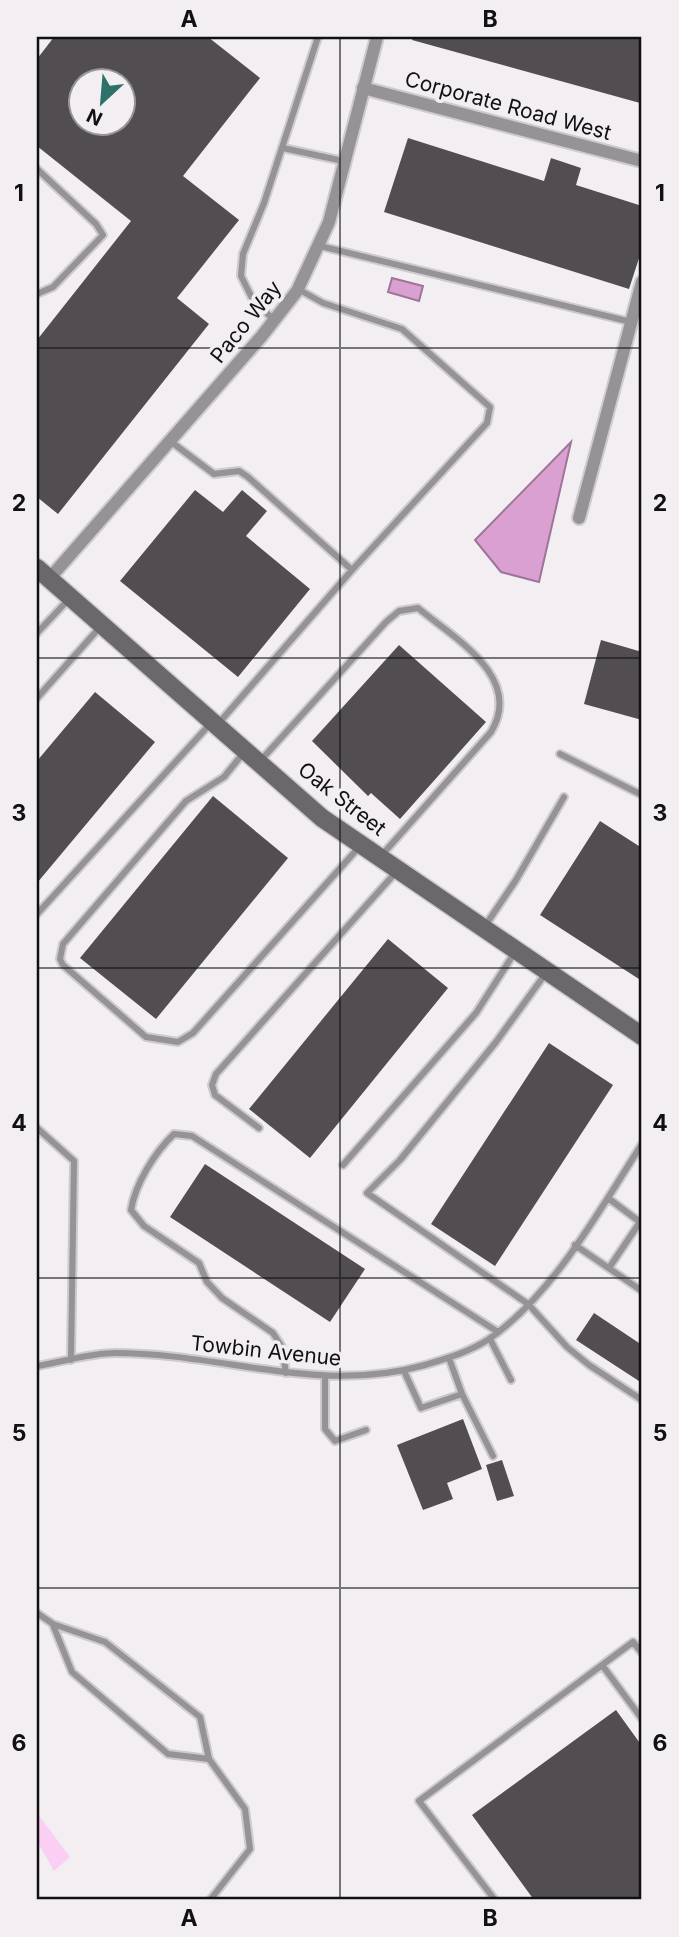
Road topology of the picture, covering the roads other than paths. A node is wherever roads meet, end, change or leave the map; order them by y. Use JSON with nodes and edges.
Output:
{"nodes":[{"id":1,"x":318,"y":37,"type":"edge"},
{"id":2,"x":377,"y":37,"type":"edge"},
{"id":3,"x":363,"y":88,"type":"junction"},
{"id":4,"x":284,"y":148,"type":"junction"},
{"id":5,"x":343,"y":161,"type":"junction"},
{"id":6,"x":642,"y":161,"type":"edge"},
{"id":7,"x":37,"y":169,"type":"edge"},
{"id":8,"x":320,"y":246,"type":"junction"},
{"id":9,"x":642,"y":282,"type":"edge"},
{"id":10,"x":298,"y":289,"type":"junction"},
{"id":11,"x":37,"y":294,"type":"edge"},
{"id":12,"x":273,"y":319,"type":"junction"},
{"id":13,"x":631,"y":323,"type":"junction"},
{"id":14,"x":170,"y":441,"type":"junction"},
{"id":15,"x":579,"y":518,"type":"dead end"},
{"id":16,"x":352,"y":570,"type":"junction"},
{"id":17,"x":43,"y":573,"type":"edge"},
{"id":18,"x":70,"y":597,"type":"junction"},
{"id":19,"x":102,"y":625,"type":"junction"},
{"id":20,"x":37,"y":633,"type":"edge"},
{"id":21,"x":37,"y":698,"type":"edge"},
{"id":22,"x":214,"y":723,"type":"junction"},
{"id":23,"x":560,"y":754,"type":"dead end"},
{"id":24,"x":253,"y":757,"type":"junction"},
{"id":25,"x":642,"y":795,"type":"edge"},
{"id":26,"x":564,"y":797,"type":"dead end"},
{"id":27,"x":361,"y":844,"type":"junction"},
{"id":28,"x":380,"y":857,"type":"junction"},
{"id":29,"x":398,"y":869,"type":"junction"},
{"id":30,"x":37,"y":914,"type":"edge"},
{"id":31,"x":484,"y":928,"type":"junction"},
{"id":32,"x":516,"y":950,"type":"junction"},
{"id":33,"x":547,"y":971,"type":"junction"},
{"id":34,"x":642,"y":1036,"type":"edge"},
{"id":35,"x":37,"y":1128,"type":"edge"},
{"id":36,"x":259,"y":1128,"type":"dead end"},
{"id":37,"x":642,"y":1144,"type":"edge"},
{"id":38,"x":343,"y":1165,"type":"dead end"},
{"id":39,"x":608,"y":1198,"type":"junction"},
{"id":40,"x":641,"y":1220,"type":"edge"},
{"id":41,"x":576,"y":1245,"type":"junction"},
{"id":42,"x":609,"y":1268,"type":"junction"},
{"id":43,"x":642,"y":1291,"type":"edge"},
{"id":44,"x":528,"y":1304,"type":"junction"},
{"id":45,"x":498,"y":1332,"type":"junction"},
{"id":46,"x":490,"y":1339,"type":"junction"},
{"id":47,"x":449,"y":1358,"type":"junction"},
{"id":48,"x":71,"y":1360,"type":"junction"},
{"id":49,"x":37,"y":1366,"type":"edge"},
{"id":50,"x":404,"y":1371,"type":"junction"},
{"id":51,"x":286,"y":1373,"type":"junction"},
{"id":52,"x":325,"y":1377,"type":"junction"},
{"id":53,"x":511,"y":1380,"type":"dead end"},
{"id":54,"x":463,"y":1394,"type":"junction"},
{"id":55,"x":642,"y":1400,"type":"edge"},
{"id":56,"x":366,"y":1430,"type":"dead end"},
{"id":57,"x":493,"y":1456,"type":"dead end"},
{"id":58,"x":37,"y":1613,"type":"edge"},
{"id":59,"x":52,"y":1624,"type":"junction"},
{"id":60,"x":642,"y":1653,"type":"edge"},
{"id":61,"x":602,"y":1665,"type":"junction"},
{"id":62,"x":642,"y":1719,"type":"edge"},
{"id":63,"x":209,"y":1759,"type":"junction"},
{"id":64,"x":210,"y":1900,"type":"edge"},
{"id":65,"x":495,"y":1900,"type":"edge"}],
"edges":[{"from":1,"to":4,"type":"lane"},
{"from":2,"to":3,"type":"street","name":"Paco Way"},
{"from":3,"to":5,"type":"street","name":"Paco Way"},
{"from":3,"to":6,"type":"street","name":"Corporate Road West"},
{"from":4,"to":5,"type":"lane"},
{"from":4,"to":12,"type":"lane"},
{"from":5,"to":8,"type":"street","name":"Paco Way"},
{"from":7,"to":11,"type":"lane"},
{"from":8,"to":10,"type":"street","name":"Paco Way"},
{"from":8,"to":13,"type":"lane"},
{"from":9,"to":13,"type":"street"},
{"from":10,"to":12,"type":"street","name":"Paco Way"},
{"from":10,"to":16,"type":"lane"},
{"from":12,"to":14,"type":"street","name":"Paco Way"},
{"from":13,"to":15,"type":"street"},
{"from":14,"to":16,"type":"lane"},
{"from":14,"to":17,"type":"street","name":"Paco Way"},
{"from":16,"to":22,"type":"lane"},
{"from":17,"to":18,"type":"street","name":"Oak Street"},
{"from":18,"to":19,"type":"street","name":"Oak Street"},
{"from":18,"to":20,"type":"lane"},
{"from":19,"to":21,"type":"lane"},
{"from":19,"to":22,"type":"street","name":"Oak Street"},
{"from":22,"to":24,"type":"street","name":"Oak Street"},
{"from":22,"to":30,"type":"lane"},
{"from":23,"to":25,"type":"lane"},
{"from":24,"to":27,"type":"street","name":"Oak Street"},
{"from":24,"to":27,"type":"lane"},
{"from":24,"to":28,"type":"lane"},
{"from":26,"to":31,"type":"lane"},
{"from":27,"to":28,"type":"street","name":"Oak Street"},
{"from":28,"to":29,"type":"street","name":"Oak Street"},
{"from":29,"to":31,"type":"street","name":"Oak Street"},
{"from":29,"to":36,"type":"lane"},
{"from":31,"to":32,"type":"street","name":"Oak Street"},
{"from":32,"to":33,"type":"street","name":"Oak Street"},
{"from":32,"to":38,"type":"lane"},
{"from":33,"to":34,"type":"street","name":"Oak Street"},
{"from":33,"to":44,"type":"lane"},
{"from":35,"to":48,"type":"lane"},
{"from":37,"to":39,"type":"lane","name":"Towbin Avenue"},
{"from":39,"to":40,"type":"lane"},
{"from":39,"to":41,"type":"lane","name":"Towbin Avenue"},
{"from":40,"to":42,"type":"lane"},
{"from":41,"to":42,"type":"lane"},
{"from":41,"to":44,"type":"lane","name":"Towbin Avenue"},
{"from":42,"to":43,"type":"lane"},
{"from":44,"to":45,"type":"lane","name":"Towbin Avenue"},
{"from":44,"to":55,"type":"lane"},
{"from":45,"to":46,"type":"lane","name":"Towbin Avenue"},
{"from":45,"to":51,"type":"lane"},
{"from":46,"to":47,"type":"lane","name":"Towbin Avenue"},
{"from":46,"to":53,"type":"lane"},
{"from":47,"to":50,"type":"lane","name":"Towbin Avenue"},
{"from":47,"to":54,"type":"lane"},
{"from":48,"to":49,"type":"lane","name":"Towbin Avenue"},
{"from":48,"to":51,"type":"lane","name":"Towbin Avenue"},
{"from":50,"to":52,"type":"lane","name":"Towbin Avenue"},
{"from":50,"to":54,"type":"lane"},
{"from":51,"to":52,"type":"lane","name":"Towbin Avenue"},
{"from":52,"to":56,"type":"lane"},
{"from":54,"to":57,"type":"lane"},
{"from":58,"to":59,"type":"lane"},
{"from":59,"to":63,"type":"lane"},
{"from":59,"to":63,"type":"lane"},
{"from":60,"to":61,"type":"lane"},
{"from":61,"to":62,"type":"lane"},
{"from":61,"to":65,"type":"lane"},
{"from":63,"to":64,"type":"lane"}]}
